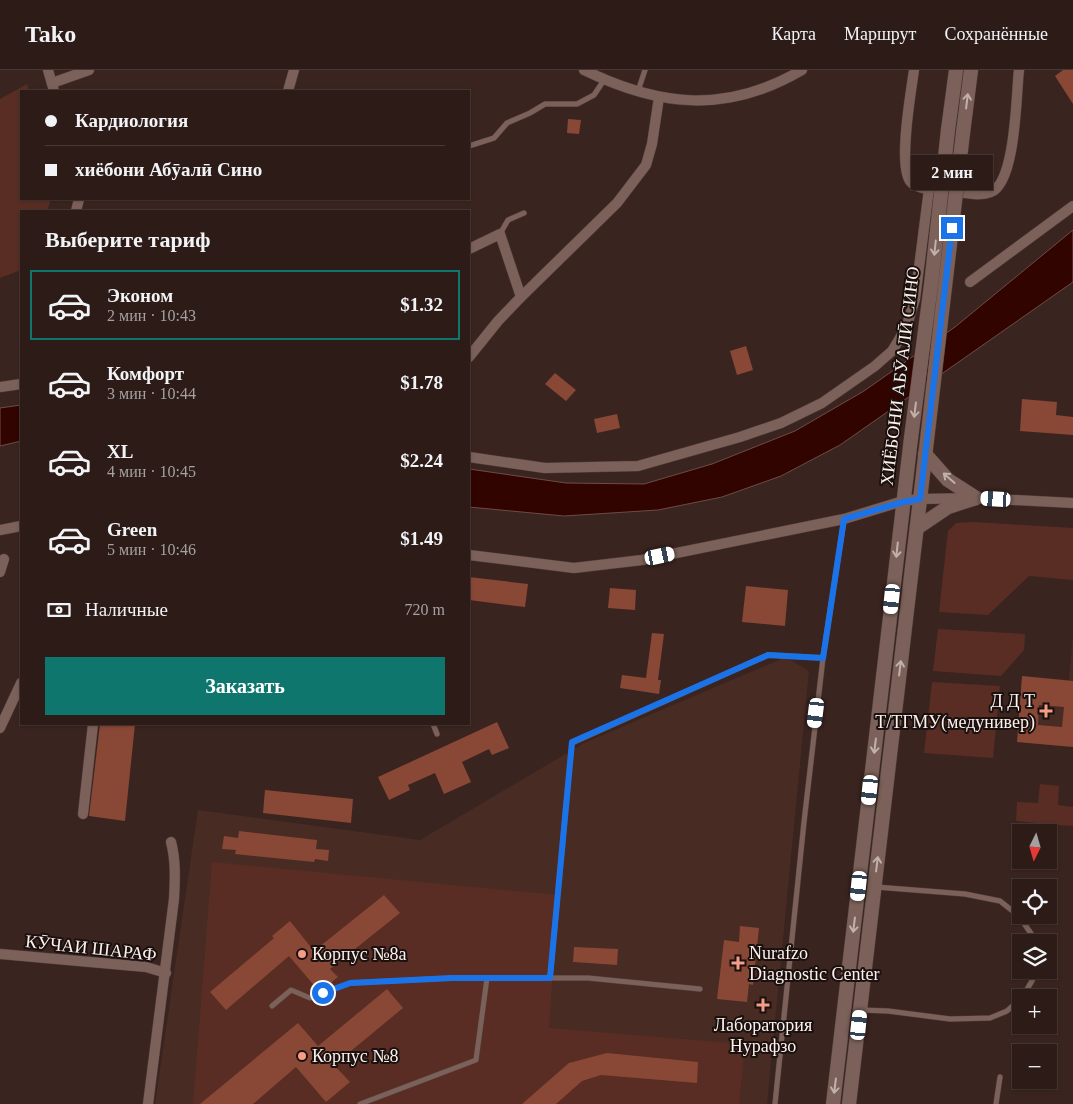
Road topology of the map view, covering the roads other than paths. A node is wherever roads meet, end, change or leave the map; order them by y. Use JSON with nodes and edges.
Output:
{"nodes":[{"id":1,"x":48,"y":70,"type":"edge"},
{"id":2,"x":89,"y":70,"type":"edge"},
{"id":3,"x":294,"y":70,"type":"edge"},
{"id":4,"x":584,"y":70,"type":"edge"},
{"id":5,"x":645,"y":70,"type":"edge"},
{"id":6,"x":802,"y":70,"type":"edge"},
{"id":7,"x":914,"y":70,"type":"edge"},
{"id":8,"x":956,"y":70,"type":"edge"},
{"id":9,"x":971,"y":70,"type":"edge"},
{"id":10,"x":1019,"y":70,"type":"edge"},
{"id":11,"x":604,"y":80,"type":"junction"},
{"id":12,"x":53,"y":87,"type":"edge"},
{"id":13,"x":288,"y":90,"type":"edge"},
{"id":14,"x":638,"y":91,"type":"junction"},
{"id":15,"x":659,"y":97,"type":"junction"},
{"id":16,"x":470,"y":146,"type":"edge"},
{"id":17,"x":929,"y":189,"type":"junction"},
{"id":18,"x":1073,"y":206,"type":"edge"},
{"id":19,"x":524,"y":213,"type":"dead end"},
{"id":20,"x":500,"y":234,"type":"junction"},
{"id":21,"x":470,"y":249,"type":"edge"},
{"id":22,"x":970,"y":282,"type":"dead end"},
{"id":23,"x":521,"y":297,"type":"junction"},
{"id":24,"x":470,"y":355,"type":"edge"},
{"id":25,"x":20,"y":384,"type":"edge"},
{"id":26,"x":0,"y":387,"type":"edge"},
{"id":27,"x":925,"y":454,"type":"junction"},
{"id":28,"x":470,"y":457,"type":"edge"},
{"id":29,"x":976,"y":498,"type":"junction"},
{"id":30,"x":920,"y":499,"type":"junction"},
{"id":31,"x":903,"y":502,"type":"junction"},
{"id":32,"x":1073,"y":502,"type":"edge"},
{"id":33,"x":844,"y":519,"type":"junction"},
{"id":34,"x":20,"y":526,"type":"edge"},
{"id":35,"x":916,"y":528,"type":"junction"},
{"id":36,"x":0,"y":530,"type":"edge"},
{"id":37,"x":470,"y":555,"type":"edge"},
{"id":38,"x":4,"y":559,"type":"dead end"},
{"id":39,"x":0,"y":572,"type":"edge"},
{"id":40,"x":823,"y":658,"type":"junction"},
{"id":41,"x":20,"y":685,"type":"edge"},
{"id":42,"x":93,"y":725,"type":"edge"},
{"id":43,"x":433,"y":725,"type":"edge"},
{"id":44,"x":0,"y":728,"type":"edge"},
{"id":45,"x":437,"y":734,"type":"dead end"},
{"id":46,"x":83,"y":814,"type":"dead end"},
{"id":47,"x":172,"y":842,"type":"dead end"},
{"id":48,"x":875,"y":887,"type":"junction"},
{"id":49,"x":1031,"y":934,"type":"edge"},
{"id":50,"x":0,"y":954,"type":"edge"},
{"id":51,"x":166,"y":973,"type":"junction"},
{"id":52,"x":487,"y":978,"type":"junction"},
{"id":53,"x":550,"y":978,"type":"junction"},
{"id":54,"x":700,"y":989,"type":"dead end"},
{"id":55,"x":272,"y":1006,"type":"dead end"},
{"id":56,"x":1012,"y":1007,"type":"edge"},
{"id":57,"x":860,"y":1010,"type":"junction"},
{"id":58,"x":1000,"y":1077,"type":"dead end"},
{"id":59,"x":148,"y":1104,"type":"edge"},
{"id":60,"x":360,"y":1104,"type":"edge"},
{"id":61,"x":775,"y":1104,"type":"edge"},
{"id":62,"x":833,"y":1104,"type":"edge"},
{"id":63,"x":849,"y":1104,"type":"edge"},
{"id":64,"x":996,"y":1104,"type":"edge"}],
"edges":[{"from":1,"to":12,"type":"street"},
{"from":2,"to":12,"type":"street"},
{"from":3,"to":13,"type":"street"},
{"from":4,"to":11,"type":"street"},
{"from":5,"to":14,"type":"lane"},
{"from":6,"to":15,"type":"street"},
{"from":7,"to":17,"type":"street"},
{"from":8,"to":31,"type":"main road","name":"ХИЁБОНИ АБӮАЛӢ СИНО","one_way":true,"bridge":true},
{"from":27,"to":9,"type":"main road","name":"ХИЁБОНИ АБӮАЛӢ СИНО","one_way":true,"bridge":true},
{"from":10,"to":17,"type":"street"},
{"from":11,"to":14,"type":"street"},
{"from":11,"to":16,"type":"lane"},
{"from":14,"to":15,"type":"street"},
{"from":15,"to":23,"type":"street"},
{"from":17,"to":28,"type":"street"},
{"from":18,"to":22,"type":"street"},
{"from":19,"to":20,"type":"lane"},
{"from":20,"to":21,"type":"street"},
{"from":20,"to":23,"type":"street"},
{"from":23,"to":24,"type":"street"},
{"from":25,"to":26,"type":"street"},
{"from":29,"to":27,"type":"main road","one_way":true},
{"from":27,"to":30,"type":"main road","name":"ХИЁБОНИ АБӮАЛӢ СИНО"},
{"from":29,"to":30,"type":"street"},
{"from":29,"to":32,"type":"street"},
{"from":29,"to":35,"type":"main road"},
{"from":30,"to":31,"type":"street"},
{"from":30,"to":35,"type":"main road","name":"ХИЁБОНИ АБӮАЛӢ СИНО"},
{"from":31,"to":33,"type":"street"},
{"from":31,"to":62,"type":"main road","name":"ХИЁБОНИ АБӮАЛӢ СИНО","one_way":true},
{"from":33,"to":37,"type":"street"},
{"from":33,"to":40,"type":"lane"},
{"from":34,"to":36,"type":"street"},
{"from":48,"to":35,"type":"main road","name":"ХИЁБОНИ АБӮАЛӢ СИНО","one_way":true},
{"from":38,"to":39,"type":"street"},
{"from":40,"to":53,"type":"lane"},
{"from":40,"to":61,"type":"lane"},
{"from":41,"to":44,"type":"street"},
{"from":42,"to":46,"type":"street"},
{"from":43,"to":45,"type":"lane"},
{"from":47,"to":51,"type":"street"},
{"from":48,"to":49,"type":"lane"},
{"from":48,"to":57,"type":"main road","name":"ХИЁБОНИ АБӮАЛӢ СИНО"},
{"from":50,"to":51,"type":"street","name":"КӮЧАИ ШАРАФ"},
{"from":51,"to":59,"type":"street","name":"КӮЧАИ ШАРАФ"},
{"from":52,"to":53,"type":"lane"},
{"from":52,"to":55,"type":"lane"},
{"from":52,"to":60,"type":"lane"},
{"from":53,"to":54,"type":"lane"},
{"from":56,"to":57,"type":"lane"},
{"from":57,"to":63,"type":"main road","name":"ХИЁБОНИ АБӮАЛӢ СИНО"},
{"from":58,"to":64,"type":"lane"}]}
